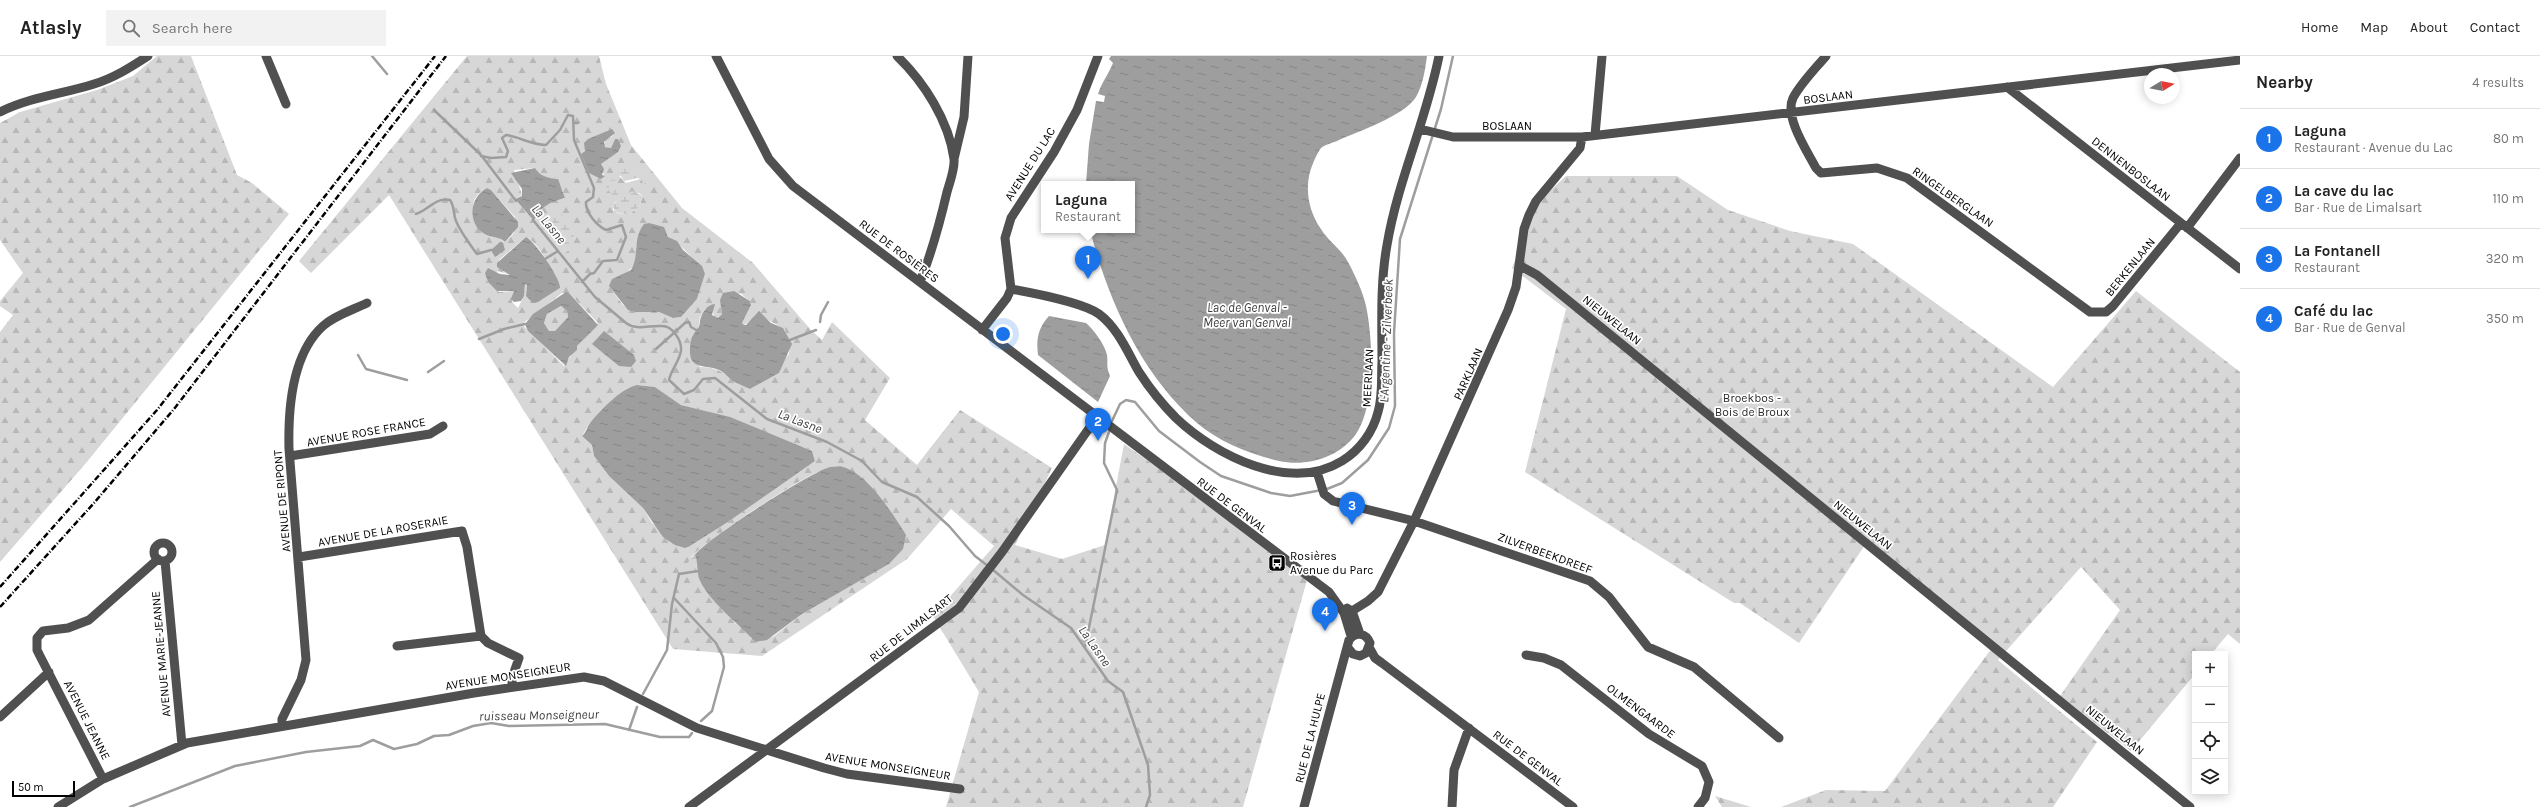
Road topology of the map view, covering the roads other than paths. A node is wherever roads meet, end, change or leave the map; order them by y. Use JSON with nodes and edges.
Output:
{"nodes":[{"id":1,"x":148,"y":56,"type":"edge"},
{"id":2,"x":266,"y":56,"type":"edge"},
{"id":3,"x":716,"y":56,"type":"edge"},
{"id":4,"x":897,"y":56,"type":"edge"},
{"id":5,"x":968,"y":56,"type":"edge"},
{"id":6,"x":1098,"y":56,"type":"edge"},
{"id":7,"x":1438,"y":56,"type":"edge"},
{"id":8,"x":1602,"y":56,"type":"edge"},
{"id":9,"x":1826,"y":56,"type":"edge"},
{"id":10,"x":2240,"y":60,"type":"edge"},
{"id":11,"x":2007,"y":88,"type":"junction"},
{"id":12,"x":286,"y":104,"type":"dead end"},
{"id":13,"x":0,"y":112,"type":"edge"},
{"id":14,"x":1791,"y":114,"type":"junction"},
{"id":15,"x":1420,"y":129,"type":"junction"},
{"id":16,"x":1595,"y":135,"type":"junction"},
{"id":17,"x":1582,"y":137,"type":"junction"},
{"id":18,"x":2240,"y":158,"type":"edge"},
{"id":19,"x":954,"y":160,"type":"junction"},
{"id":20,"x":2184,"y":225,"type":"junction"},
{"id":21,"x":1520,"y":265,"type":"junction"},
{"id":22,"x":2240,"y":269,"type":"edge"},
{"id":23,"x":920,"y":282,"type":"junction"},
{"id":24,"x":1011,"y":289,"type":"junction"},
{"id":25,"x":367,"y":303,"type":"dead end"},
{"id":26,"x":2090,"y":312,"type":"joint"},
{"id":27,"x":982,"y":330,"type":"junction"},
{"id":28,"x":1097,"y":417,"type":"junction"},
{"id":29,"x":443,"y":426,"type":"dead end"},
{"id":30,"x":1111,"y":428,"type":"joint"},
{"id":31,"x":290,"y":456,"type":"junction"},
{"id":32,"x":1317,"y":472,"type":"junction"},
{"id":33,"x":1414,"y":521,"type":"junction"},
{"id":34,"x":299,"y":557,"type":"junction"},
{"id":35,"x":161,"y":560,"type":"joint"},
{"id":36,"x":1338,"y":602,"type":"junction"},
{"id":37,"x":1352,"y":611,"type":"junction"},
{"id":38,"x":1356,"y":635,"type":"junction"},
{"id":39,"x":481,"y":636,"type":"junction"},
{"id":40,"x":397,"y":646,"type":"dead end"},
{"id":41,"x":1369,"y":647,"type":"junction"},
{"id":42,"x":1348,"y":648,"type":"junction"},
{"id":43,"x":1360,"y":655,"type":"junction"},
{"id":44,"x":1526,"y":655,"type":"dead end"},
{"id":45,"x":1375,"y":658,"type":"junction"},
{"id":46,"x":49,"y":672,"type":"junction"},
{"id":47,"x":1339,"y":676,"type":"junction"},
{"id":48,"x":512,"y":687,"type":"junction"},
{"id":49,"x":0,"y":717,"type":"edge"},
{"id":50,"x":282,"y":725,"type":"junction"},
{"id":51,"x":1469,"y":728,"type":"junction"},
{"id":52,"x":1779,"y":738,"type":"dead end"},
{"id":53,"x":182,"y":745,"type":"junction"},
{"id":54,"x":768,"y":751,"type":"junction"},
{"id":55,"x":103,"y":779,"type":"junction"},
{"id":56,"x":960,"y":789,"type":"dead end"},
{"id":57,"x":58,"y":807,"type":"edge"},
{"id":58,"x":690,"y":807,"type":"edge"},
{"id":59,"x":1304,"y":807,"type":"edge"},
{"id":60,"x":1452,"y":807,"type":"edge"},
{"id":61,"x":1573,"y":807,"type":"edge"},
{"id":62,"x":1698,"y":807,"type":"edge"},
{"id":63,"x":2190,"y":807,"type":"edge"}],
"edges":[{"from":1,"to":13,"type":"street"},
{"from":2,"to":12,"type":"street"},
{"from":3,"to":23,"type":"street","name":"RUE DE ROSIÈRES"},
{"from":4,"to":19,"type":"street"},
{"from":5,"to":19,"type":"street"},
{"from":6,"to":24,"type":"street","name":"AVENUE DU LAC"},
{"from":7,"to":15,"type":"street","name":"MEERLAAN"},
{"from":8,"to":16,"type":"street"},
{"from":9,"to":14,"type":"street"},
{"from":10,"to":11,"type":"street","name":"BOSLAAN"},
{"from":11,"to":14,"type":"street","name":"BOSLAAN"},
{"from":11,"to":20,"type":"street","name":"DENNENBOSLAAN"},
{"from":14,"to":16,"type":"street","name":"BOSLAAN"},
{"from":14,"to":26,"type":"street","name":"RINGELBERGLAAN"},
{"from":15,"to":17,"type":"street","name":"BOSLAAN"},
{"from":15,"to":32,"type":"street","name":"MEERLAAN"},
{"from":16,"to":17,"type":"street","name":"BOSLAAN"},
{"from":17,"to":21,"type":"street","name":"PARKLAAN"},
{"from":18,"to":20,"type":"street","name":"BERKENLAAN"},
{"from":19,"to":23,"type":"street"},
{"from":20,"to":22,"type":"street","name":"DENNENBOSLAAN"},
{"from":20,"to":26,"type":"street","name":"BERKENLAAN"},
{"from":21,"to":33,"type":"street","name":"PARKLAAN"},
{"from":21,"to":63,"type":"street","name":"NIEUWELAAN"},
{"from":23,"to":27,"type":"street","name":"RUE DE ROSIÈRES"},
{"from":24,"to":27,"type":"street"},
{"from":24,"to":32,"type":"street","name":"MEERLAAN"},
{"from":25,"to":31,"type":"street","name":"AVENUE DE RIPONT"},
{"from":27,"to":28,"type":"street","name":"RUE DE ROSIÈRES"},
{"from":28,"to":30,"type":"street","name":"RUE DE ROSIÈRES"},
{"from":28,"to":54,"type":"street","name":"RUE DE LIMALSART"},
{"from":29,"to":31,"type":"street","name":"AVENUE ROSE FRANCE"},
{"from":30,"to":36,"type":"street","name":"RUE DE GENVAL"},
{"from":31,"to":34,"type":"street","name":"AVENUE DE RIPONT"},
{"from":32,"to":33,"type":"street","name":"ZILVERBEEKDREEF"},
{"from":33,"to":37,"type":"street","name":"PARKLAAN"},
{"from":33,"to":52,"type":"street","name":"ZILVERBEEKDREEF"},
{"from":34,"to":39,"type":"street","name":"AVENUE DE LA ROSERAIE"},
{"from":34,"to":50,"type":"street","name":"AVENUE DE RIPONT"},
{"from":35,"to":46,"type":"street","name":"AVENUE JEANNE"},
{"from":35,"to":53,"type":"street","name":"AVENUE MARIE-JEANNE"},
{"from":36,"to":37,"type":"street","name":"RUE DE GENVAL"},
{"from":36,"to":38,"type":"street","name":"RUE DE GENVAL"},
{"from":37,"to":38,"type":"street"},
{"from":38,"to":41,"type":"street"},
{"from":38,"to":42,"type":"street","name":"RUE DE LA HULPE"},
{"from":39,"to":40,"type":"street"},
{"from":39,"to":48,"type":"street"},
{"from":41,"to":43,"type":"street","name":"RUE DE LA HULPE"},
{"from":41,"to":45,"type":"street"},
{"from":42,"to":43,"type":"street"},
{"from":42,"to":47,"type":"street","name":"RUE DE LA HULPE"},
{"from":43,"to":45,"type":"street"},
{"from":43,"to":47,"type":"street","name":"RUE DE LA HULPE"},
{"from":44,"to":62,"type":"street","name":"OLMENGAARDE"},
{"from":45,"to":51,"type":"street","name":"RUE DE GENVAL"},
{"from":46,"to":49,"type":"street"},
{"from":46,"to":55,"type":"street","name":"AVENUE JEANNE"},
{"from":47,"to":59,"type":"street","name":"RUE DE LA HULPE"},
{"from":48,"to":50,"type":"street","name":"AVENUE MONSEIGNEUR"},
{"from":48,"to":54,"type":"street","name":"AVENUE MONSEIGNEUR"},
{"from":50,"to":53,"type":"street","name":"AVENUE MONSEIGNEUR"},
{"from":51,"to":60,"type":"street"},
{"from":51,"to":61,"type":"street","name":"RUE DE GENVAL"},
{"from":53,"to":55,"type":"street","name":"AVENUE MONSEIGNEUR"},
{"from":54,"to":56,"type":"street","name":"AVENUE MONSEIGNEUR"},
{"from":54,"to":58,"type":"street","name":"RUE DE LIMALSART"},
{"from":55,"to":57,"type":"street","name":"AVENUE MONSEIGNEUR"}]}
